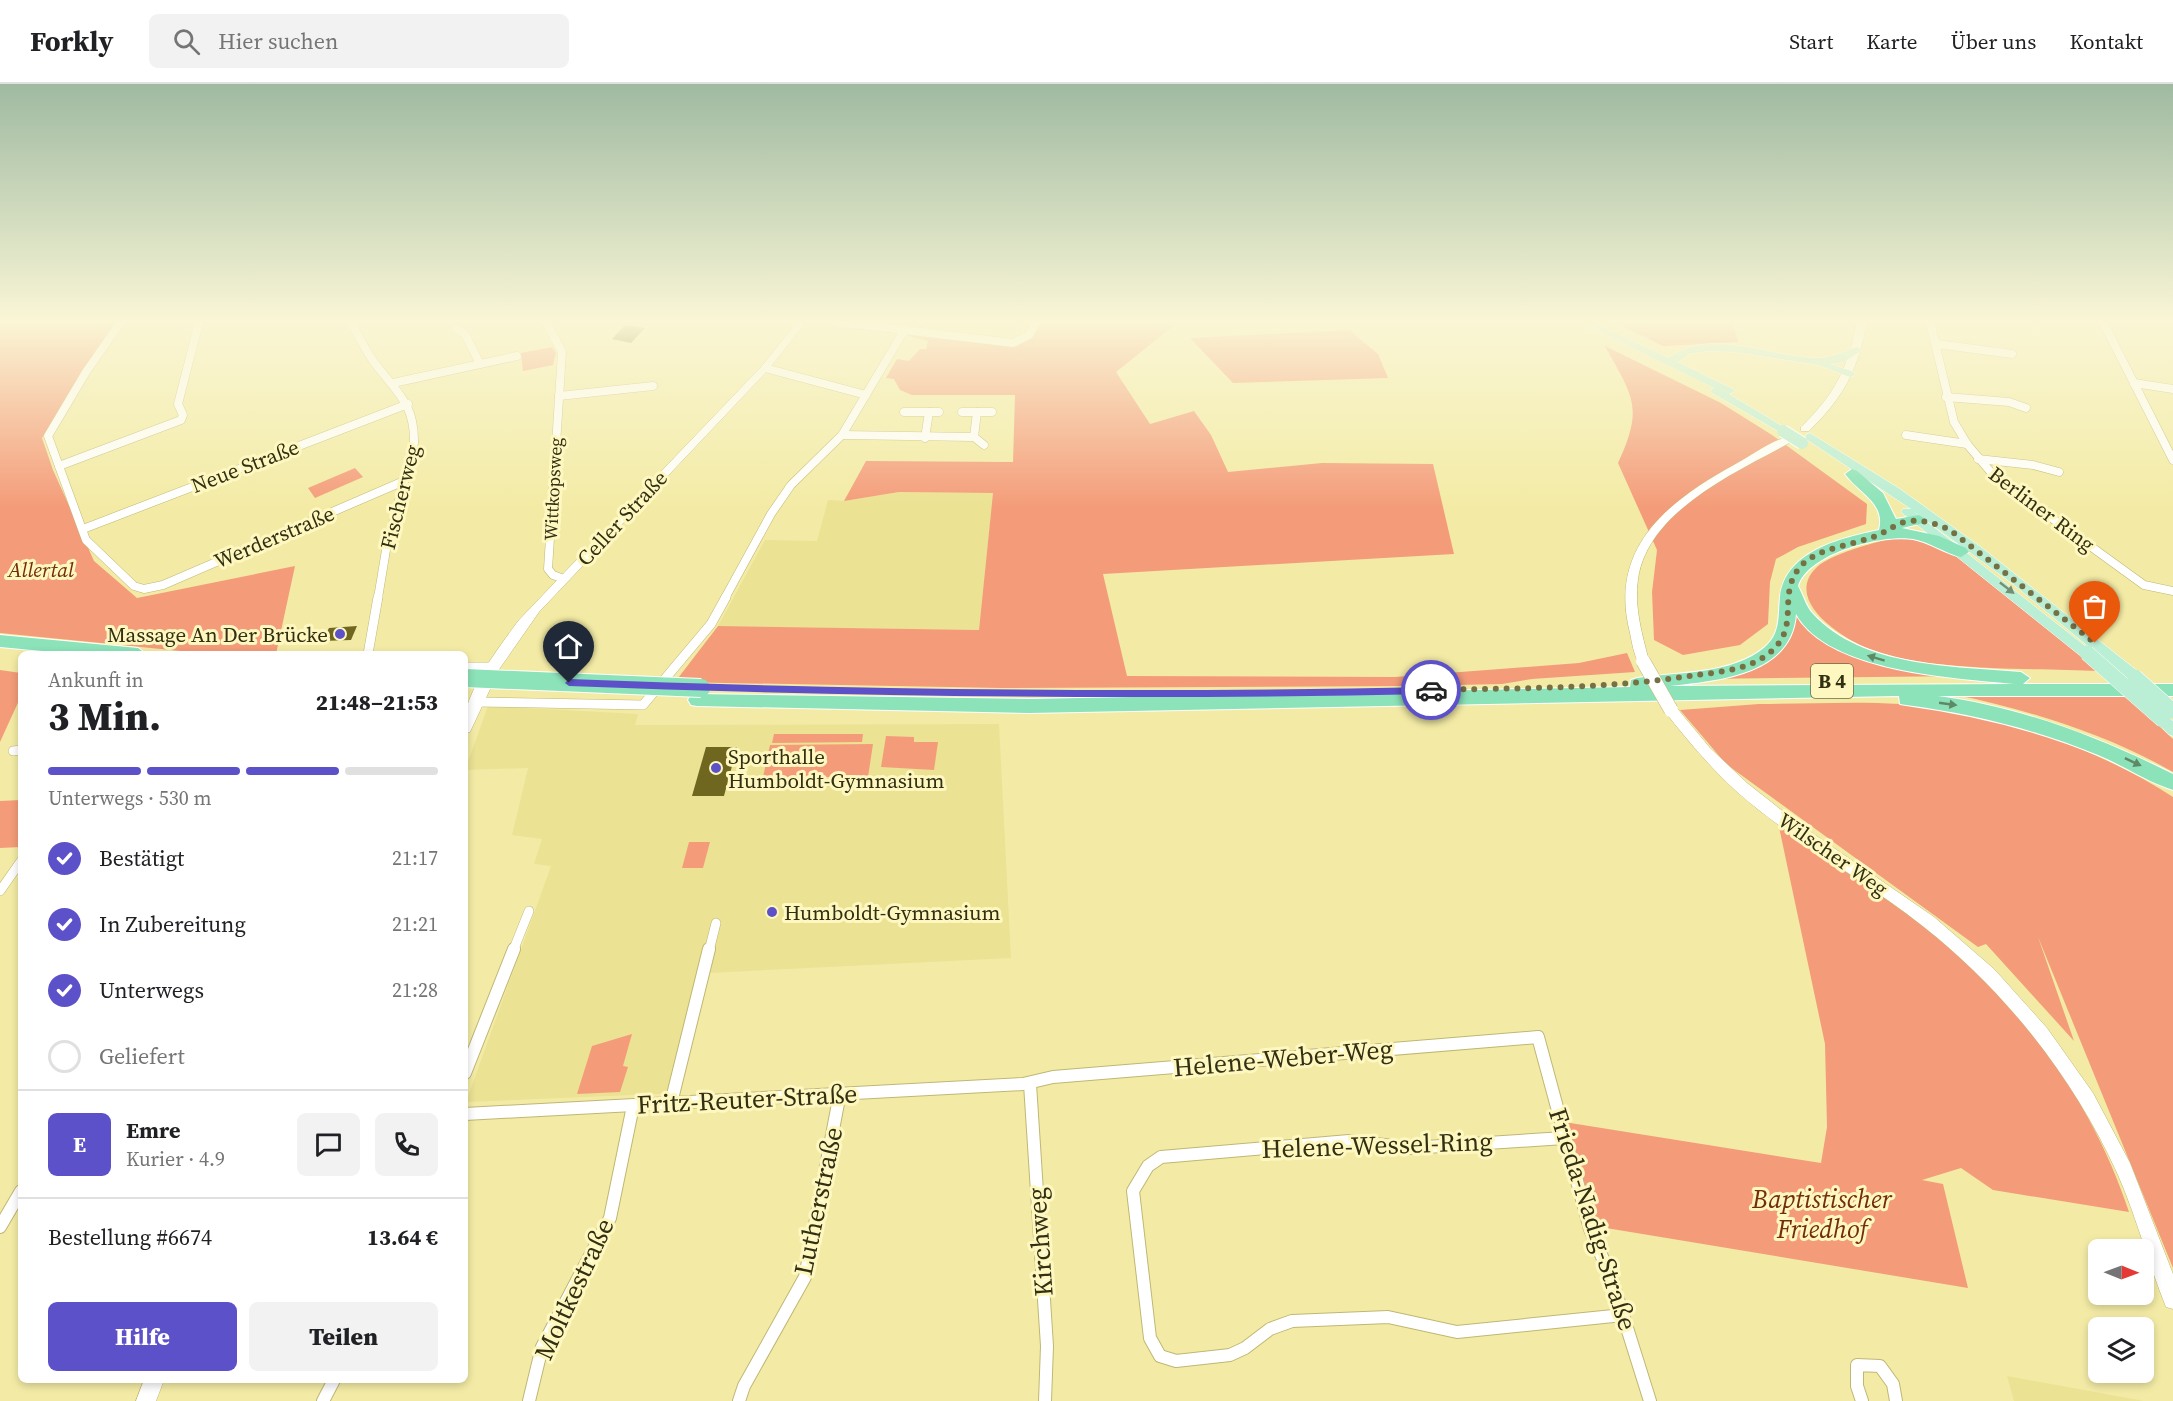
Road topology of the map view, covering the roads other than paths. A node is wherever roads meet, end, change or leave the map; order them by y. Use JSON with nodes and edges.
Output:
{"nodes":[{"id":1,"x":79,"y":383,"type":"edge"},
{"id":2,"x":183,"y":383,"type":"edge"},
{"id":3,"x":393,"y":383,"type":"edge"},
{"id":4,"x":560,"y":383,"type":"edge"},
{"id":5,"x":750,"y":383,"type":"edge"},
{"id":6,"x":823,"y":383,"type":"edge"},
{"id":7,"x":873,"y":383,"type":"edge"},
{"id":8,"x":1705,"y":383,"type":"edge"},
{"id":9,"x":1713,"y":383,"type":"edge"},
{"id":10,"x":1717,"y":383,"type":"edge"},
{"id":11,"x":1844,"y":383,"type":"edge"},
{"id":12,"x":1944,"y":383,"type":"edge"},
{"id":13,"x":2134,"y":383,"type":"edge"},
{"id":14,"x":2137,"y":383,"type":"edge"},
{"id":15,"x":653,"y":386,"type":"dead end"},
{"id":16,"x":2173,"y":389,"type":"edge"},
{"id":17,"x":1729,"y":391,"type":"junction"},
{"id":18,"x":866,"y":395,"type":"junction"},
{"id":19,"x":559,"y":396,"type":"junction"},
{"id":20,"x":1947,"y":397,"type":"junction"},
{"id":21,"x":408,"y":404,"type":"junction"},
{"id":22,"x":2026,"y":408,"type":"dead end"},
{"id":23,"x":904,"y":412,"type":"dead end"},
{"id":24,"x":929,"y":412,"type":"junction"},
{"id":25,"x":939,"y":412,"type":"dead end"},
{"id":26,"x":962,"y":412,"type":"dead end"},
{"id":27,"x":977,"y":412,"type":"junction"},
{"id":28,"x":992,"y":412,"type":"dead end"},
{"id":29,"x":1787,"y":432,"type":"junction"},
{"id":30,"x":842,"y":435,"type":"junction"},
{"id":31,"x":1906,"y":435,"type":"dead end"},
{"id":32,"x":974,"y":437,"type":"junction"},
{"id":33,"x":1806,"y":437,"type":"junction"},
{"id":34,"x":925,"y":438,"type":"junction"},
{"id":35,"x":984,"y":444,"type":"dead end"},
{"id":36,"x":1966,"y":444,"type":"junction"},
{"id":37,"x":2170,"y":450,"type":"edge"},
{"id":38,"x":1978,"y":459,"type":"junction"},
{"id":39,"x":2173,"y":460,"type":"edge"},
{"id":40,"x":58,"y":466,"type":"junction"},
{"id":41,"x":2059,"y":472,"type":"dead end"},
{"id":42,"x":1852,"y":474,"type":"junction"},
{"id":43,"x":404,"y":481,"type":"junction"},
{"id":44,"x":1922,"y":519,"type":"junction"},
{"id":45,"x":83,"y":529,"type":"junction"},
{"id":46,"x":1888,"y":532,"type":"junction"},
{"id":47,"x":1960,"y":552,"type":"junction"},
{"id":48,"x":564,"y":579,"type":"junction"},
{"id":49,"x":1791,"y":583,"type":"junction"},
{"id":50,"x":2173,"y":591,"type":"edge"},
{"id":51,"x":0,"y":641,"type":"edge"},
{"id":52,"x":106,"y":651,"type":"edge"},
{"id":53,"x":369,"y":651,"type":"edge"},
{"id":54,"x":0,"y":653,"type":"edge"},
{"id":55,"x":18,"y":655,"type":"edge"},
{"id":56,"x":468,"y":667,"type":"edge"},
{"id":57,"x":492,"y":667,"type":"junction"},
{"id":58,"x":468,"y":678,"type":"edge"},
{"id":59,"x":2038,"y":680,"type":"junction"},
{"id":60,"x":1626,"y":685,"type":"junction"},
{"id":61,"x":2170,"y":688,"type":"edge"},
{"id":62,"x":1806,"y":690,"type":"junction"},
{"id":63,"x":699,"y":694,"type":"junction"},
{"id":64,"x":470,"y":696,"type":"edge"},
{"id":65,"x":1029,"y":700,"type":"junction"},
{"id":66,"x":2170,"y":720,"type":"edge"},
{"id":67,"x":2173,"y":783,"type":"edge"},
{"id":68,"x":18,"y":865,"type":"edge"},
{"id":69,"x":0,"y":891,"type":"edge"},
{"id":70,"x":530,"y":911,"type":"dead end"},
{"id":71,"x":716,"y":923,"type":"dead end"},
{"id":72,"x":1538,"y":1036,"type":"joint"},
{"id":73,"x":468,"y":1066,"type":"edge"},
{"id":74,"x":1030,"y":1084,"type":"junction"},
{"id":75,"x":840,"y":1093,"type":"junction"},
{"id":76,"x":671,"y":1103,"type":"junction"},
{"id":77,"x":633,"y":1106,"type":"junction"},
{"id":78,"x":468,"y":1114,"type":"edge"},
{"id":79,"x":1564,"y":1138,"type":"junction"},
{"id":80,"x":17,"y":1205,"type":"edge"},
{"id":81,"x":0,"y":1227,"type":"edge"},
{"id":82,"x":2173,"y":1300,"type":"edge"},
{"id":83,"x":1623,"y":1316,"type":"junction"},
{"id":84,"x":153,"y":1383,"type":"edge"},
{"id":85,"x":332,"y":1383,"type":"edge"},
{"id":86,"x":146,"y":1401,"type":"edge"},
{"id":87,"x":323,"y":1401,"type":"edge"},
{"id":88,"x":529,"y":1401,"type":"edge"},
{"id":89,"x":739,"y":1401,"type":"edge"},
{"id":90,"x":1044,"y":1401,"type":"edge"},
{"id":91,"x":1650,"y":1401,"type":"edge"},
{"id":92,"x":1862,"y":1401,"type":"edge"},
{"id":93,"x":1896,"y":1401,"type":"edge"}],
"edges":[{"from":1,"to":40,"type":"street"},
{"from":2,"to":40,"type":"street"},
{"from":3,"to":21,"type":"street","name":"Fischerweg"},
{"from":4,"to":19,"type":"street","name":"Wittkopsweg"},
{"from":5,"to":48,"type":"street","name":"Celler Straße"},
{"from":6,"to":18,"type":"street"},
{"from":7,"to":18,"type":"street"},
{"from":8,"to":29,"type":"main road"},
{"from":9,"to":17,"type":"main road"},
{"from":10,"to":17,"type":"main road"},
{"from":11,"to":33,"type":"street"},
{"from":12,"to":20,"type":"street","name":"Berliner Ring"},
{"from":13,"to":37,"type":"street"},
{"from":14,"to":16,"type":"street"},
{"from":15,"to":19,"type":"street"},
{"from":17,"to":29,"type":"main road"},
{"from":18,"to":30,"type":"street"},
{"from":19,"to":48,"type":"street","name":"Wittkopsweg"},
{"from":20,"to":22,"type":"street"},
{"from":20,"to":36,"type":"street","name":"Berliner Ring"},
{"from":21,"to":43,"type":"street","name":"Fischerweg"},
{"from":21,"to":45,"type":"street","name":"Neue Straße"},
{"from":23,"to":24,"type":"street"},
{"from":24,"to":25,"type":"street"},
{"from":24,"to":34,"type":"street"},
{"from":26,"to":27,"type":"street"},
{"from":27,"to":28,"type":"street"},
{"from":27,"to":32,"type":"street"},
{"from":29,"to":33,"type":"main road","bridge":true},
{"from":29,"to":82,"type":"street","name":"Wilscher Weg","bridge":true},
{"from":30,"to":34,"type":"street"},
{"from":30,"to":64,"type":"street"},
{"from":31,"to":36,"type":"street"},
{"from":32,"to":34,"type":"street"},
{"from":32,"to":35,"type":"street"},
{"from":33,"to":42,"type":"main road"},
{"from":33,"to":44,"type":"main road"},
{"from":36,"to":38,"type":"street","name":"Berliner Ring"},
{"from":37,"to":39,"type":"street"},
{"from":38,"to":41,"type":"street"},
{"from":38,"to":50,"type":"street","name":"Berliner Ring"},
{"from":40,"to":45,"type":"street"},
{"from":42,"to":44,"type":"main road"},
{"from":42,"to":46,"type":"highway"},
{"from":43,"to":45,"type":"street","name":"Werderstraße"},
{"from":43,"to":53,"type":"street","name":"Fischerweg"},
{"from":44,"to":46,"type":"highway"},
{"from":44,"to":47,"type":"main road"},
{"from":44,"to":66,"type":"main road","bridge":true},
{"from":46,"to":47,"type":"highway"},
{"from":46,"to":49,"type":"highway"},
{"from":47,"to":66,"type":"main road","one_way":true,"bridge":true},
{"from":48,"to":57,"type":"street","name":"Celler Straße"},
{"from":59,"to":49,"type":"highway","one_way":true},
{"from":49,"to":60,"type":"highway"},
{"from":51,"to":52,"type":"highway"},
{"from":54,"to":55,"type":"highway"},
{"from":56,"to":57,"type":"street"},
{"from":57,"to":64,"type":"street","name":"Celler Straße"},
{"from":58,"to":63,"type":"highway","number":"B 4","bridge":true},
{"from":59,"to":60,"type":"highway","number":"B 4"},
{"from":59,"to":61,"type":"highway","number":"B 4"},
{"from":60,"to":65,"type":"highway","number":"B 4"},
{"from":61,"to":62,"type":"highway","number":"B 4"},
{"from":62,"to":65,"type":"highway","number":"B 4"},
{"from":62,"to":67,"type":"highway","one_way":true},
{"from":63,"to":64,"type":"highway","number":"B 4"},
{"from":63,"to":65,"type":"highway","number":"B 4"},
{"from":68,"to":69,"type":"street"},
{"from":70,"to":73,"type":"street"},
{"from":71,"to":76,"type":"street"},
{"from":72,"to":74,"type":"street","name":"Helene-Weber-Weg"},
{"from":72,"to":79,"type":"street","name":"Frieda-Nadig-Straße"},
{"from":74,"to":75,"type":"street","name":"Fritz-Reuter-Straße"},
{"from":74,"to":90,"type":"street","name":"Kirchweg"},
{"from":75,"to":76,"type":"street","name":"Fritz-Reuter-Straße"},
{"from":75,"to":89,"type":"street","name":"Lutherstraße"},
{"from":76,"to":77,"type":"street","name":"Fritz-Reuter-Straße"},
{"from":77,"to":78,"type":"street","name":"Fritz-Reuter-Straße"},
{"from":77,"to":88,"type":"street","name":"Moltkestraße"},
{"from":79,"to":83,"type":"street","name":"Frieda-Nadig-Straße"},
{"from":79,"to":83,"type":"street","name":"Helene-Wessel-Ring"},
{"from":80,"to":81,"type":"street"},
{"from":83,"to":91,"type":"street","name":"Frieda-Nadig-Straße"},
{"from":84,"to":86,"type":"street"},
{"from":85,"to":87,"type":"street"},
{"from":92,"to":93,"type":"street"}]}
